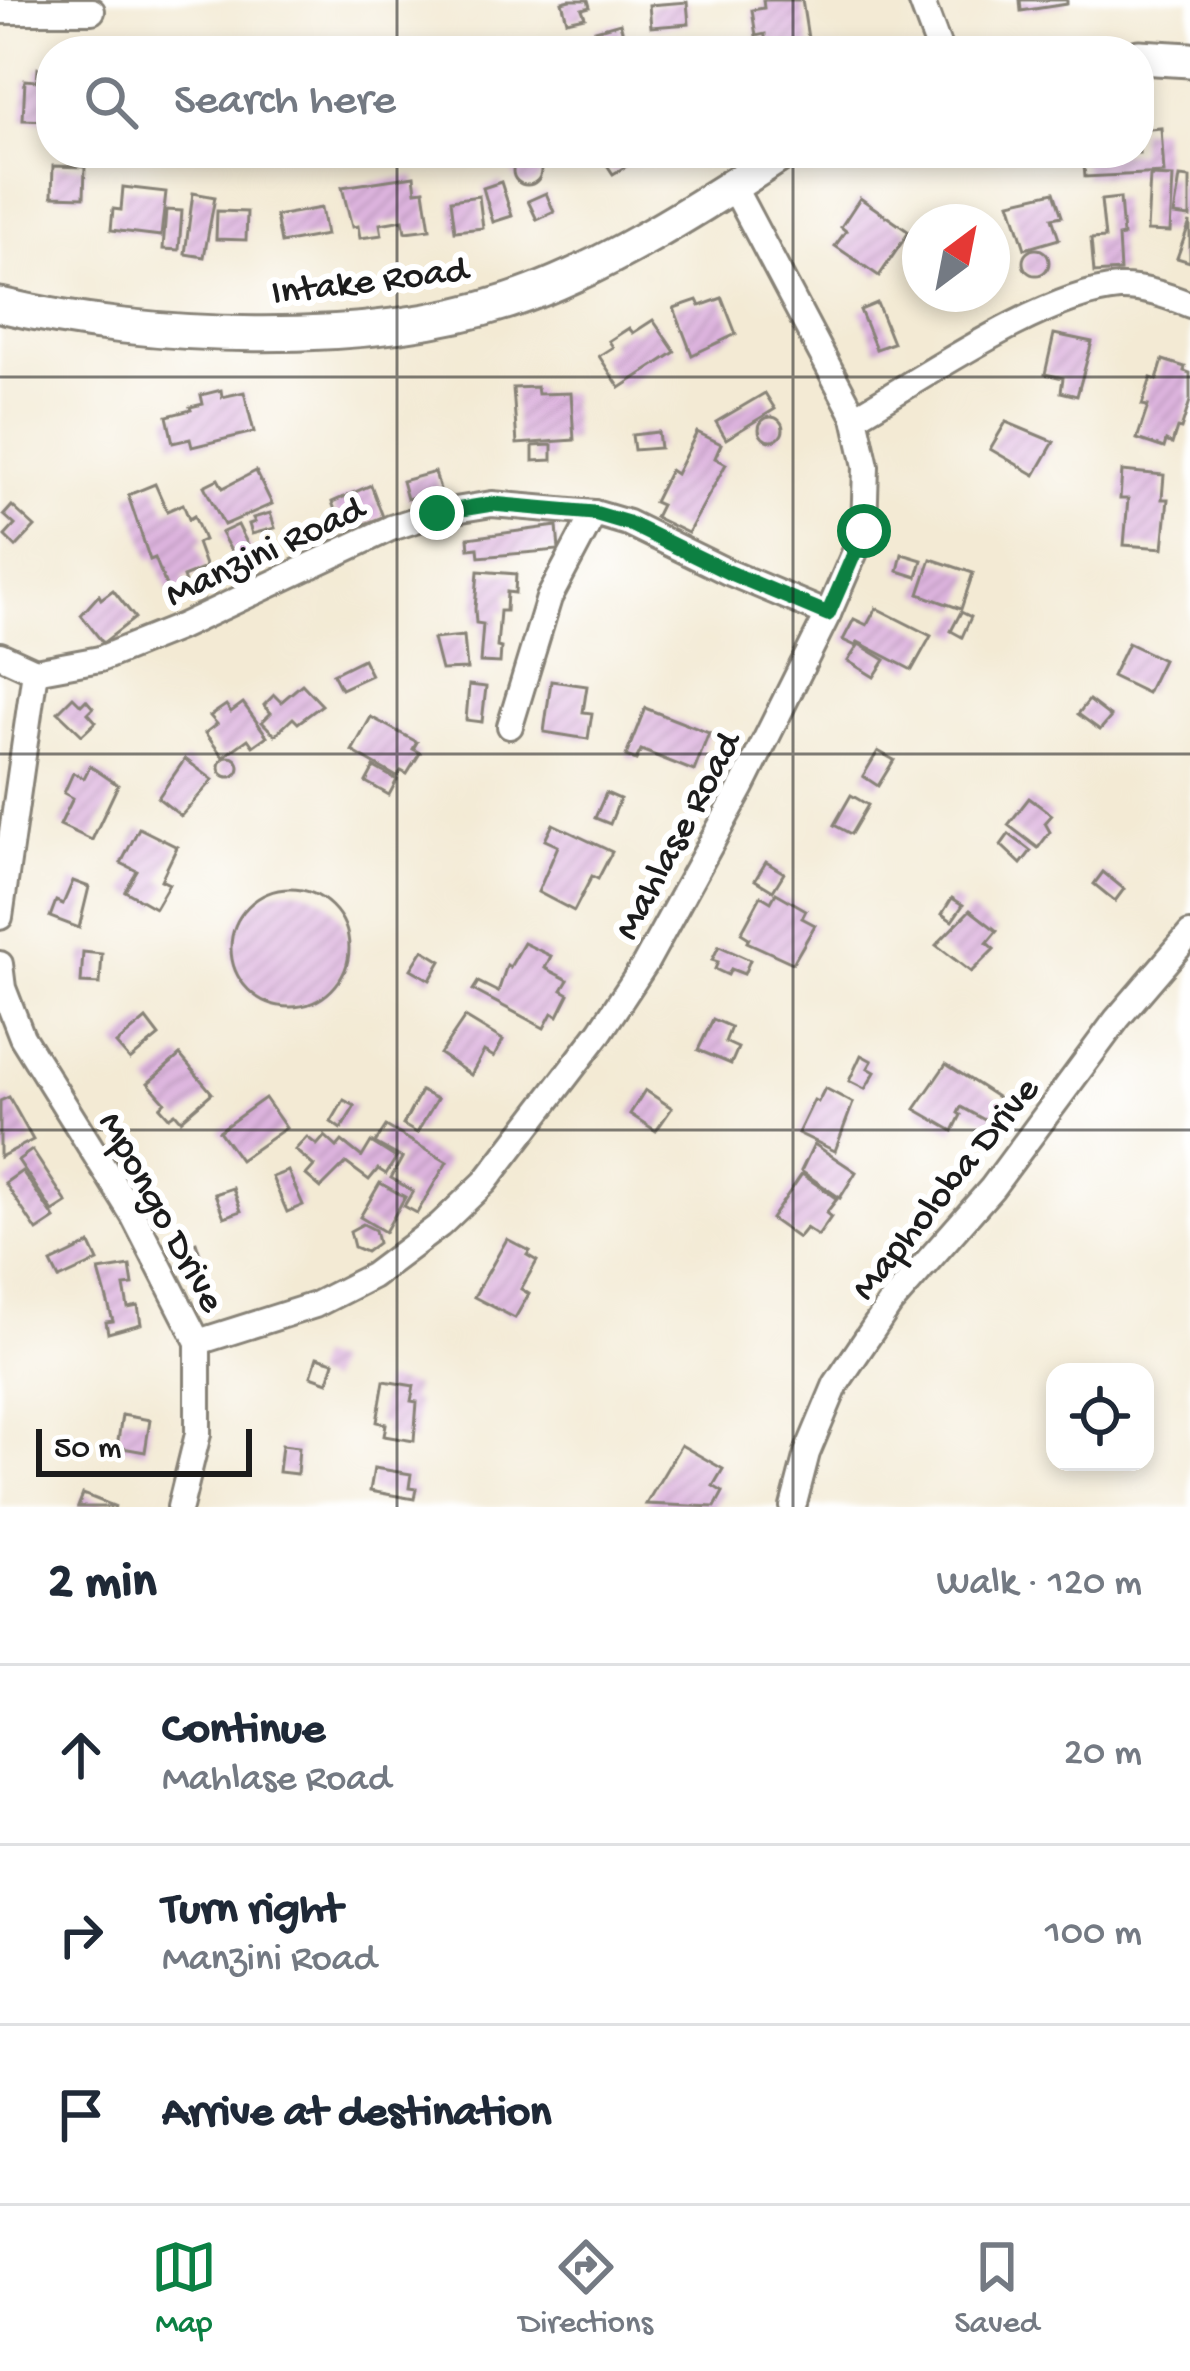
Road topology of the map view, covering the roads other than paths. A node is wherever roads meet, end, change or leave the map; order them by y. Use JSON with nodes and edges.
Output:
{"nodes":[{"id":1,"x":921,"y":0,"type":"edge"},
{"id":2,"x":0,"y":11,"type":"edge"},
{"id":3,"x":92,"y":11,"type":"dead end"},
{"id":4,"x":934,"y":36,"type":"edge"},
{"id":5,"x":1154,"y":58,"type":"edge"},
{"id":6,"x":1190,"y":60,"type":"edge"},
{"id":7,"x":760,"y":168,"type":"edge"},
{"id":8,"x":733,"y":186,"type":"junction"},
{"id":9,"x":0,"y":305,"type":"edge"},
{"id":10,"x":1190,"y":305,"type":"edge"},
{"id":11,"x":855,"y":417,"type":"junction"},
{"id":12,"x":594,"y":513,"type":"junction"},
{"id":13,"x":828,"y":614,"type":"junction"},
{"id":14,"x":0,"y":655,"type":"edge"},
{"id":15,"x":35,"y":671,"type":"junction"},
{"id":16,"x":510,"y":725,"type":"dead end"},
{"id":17,"x":0,"y":917,"type":"edge"},
{"id":18,"x":1190,"y":934,"type":"edge"},
{"id":19,"x":0,"y":964,"type":"edge"},
{"id":20,"x":197,"y":1342,"type":"junction"},
{"id":21,"x":180,"y":1507,"type":"edge"},
{"id":22,"x":793,"y":1507,"type":"edge"}],
"edges":[{"from":1,"to":4,"type":"street"},
{"from":2,"to":3,"type":"street"},
{"from":5,"to":6,"type":"street"},
{"from":7,"to":8,"type":"street","name":"Intake Road"},
{"from":8,"to":9,"type":"street","name":"Intake Road"},
{"from":8,"to":11,"type":"street","name":"Mahlase Road"},
{"from":10,"to":11,"type":"street"},
{"from":11,"to":13,"type":"street","name":"Mahlase Road"},
{"from":12,"to":13,"type":"street","name":"Manzini Road"},
{"from":12,"to":15,"type":"street","name":"Manzini Road"},
{"from":12,"to":16,"type":"street"},
{"from":13,"to":20,"type":"street","name":"Mahlase Road"},
{"from":14,"to":15,"type":"street"},
{"from":15,"to":17,"type":"street"},
{"from":18,"to":22,"type":"street","name":"Mapholoba Drive"},
{"from":19,"to":20,"type":"street","name":"Mpongo Drive"},
{"from":20,"to":21,"type":"street","name":"Mpongo Drive"}]}
